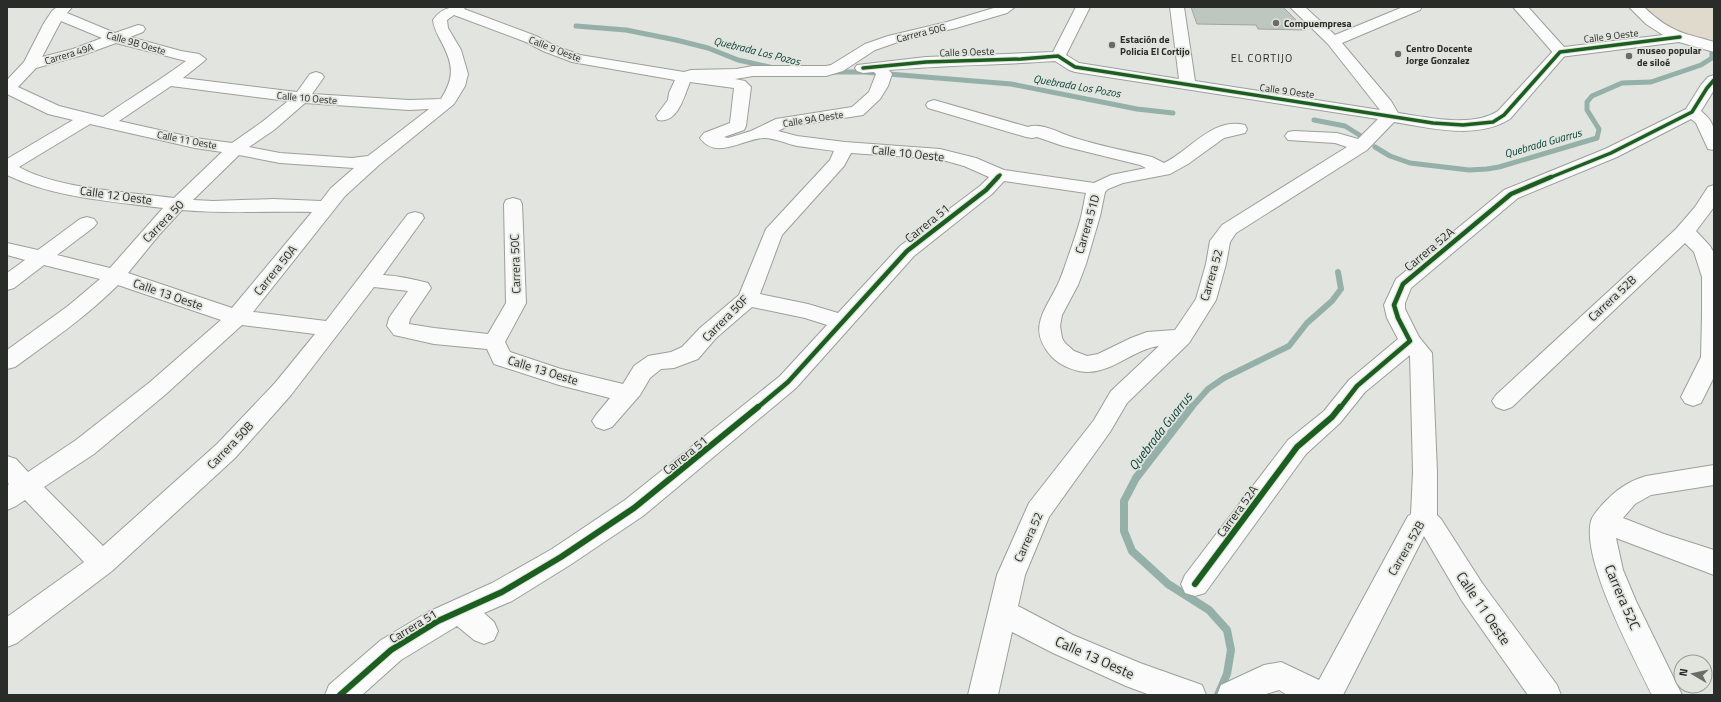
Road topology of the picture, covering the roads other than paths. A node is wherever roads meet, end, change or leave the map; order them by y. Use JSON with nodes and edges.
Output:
{"nodes":[{"id":1,"x":1008,"y":7,"type":"edge"},
{"id":2,"x":1083,"y":7,"type":"edge"},
{"id":3,"x":1177,"y":7,"type":"edge"},
{"id":4,"x":1297,"y":7,"type":"edge"},
{"id":5,"x":1415,"y":7,"type":"edge"},
{"id":6,"x":1520,"y":7,"type":"edge"},
{"id":7,"x":1636,"y":7,"type":"edge"},
{"id":8,"x":457,"y":8,"type":"edge"},
{"id":9,"x":58,"y":15,"type":"edge"},
{"id":10,"x":138,"y":29,"type":"dead end"},
{"id":11,"x":1680,"y":37,"type":"junction"},
{"id":12,"x":115,"y":38,"type":"junction"},
{"id":13,"x":1333,"y":41,"type":"junction"},
{"id":14,"x":1714,"y":47,"type":"edge"},
{"id":15,"x":1560,"y":52,"type":"junction"},
{"id":16,"x":1058,"y":56,"type":"junction"},
{"id":17,"x":31,"y":64,"type":"junction"},
{"id":18,"x":837,"y":68,"type":"joint"},
{"id":19,"x":316,"y":77,"type":"dead end"},
{"id":20,"x":684,"y":77,"type":"junction"},
{"id":21,"x":1714,"y":80,"type":"edge"},
{"id":22,"x":169,"y":81,"type":"junction"},
{"id":23,"x":1188,"y":85,"type":"junction"},
{"id":24,"x":7,"y":88,"type":"edge"},
{"id":25,"x":301,"y":98,"type":"junction"},
{"id":26,"x":446,"y":104,"type":"junction"},
{"id":27,"x":934,"y":105,"type":"dead end"},
{"id":28,"x":1692,"y":112,"type":"junction"},
{"id":29,"x":850,"y":113,"type":"joint"},
{"id":30,"x":1391,"y":115,"type":"junction"},
{"id":31,"x":664,"y":116,"type":"dead end"},
{"id":32,"x":88,"y":118,"type":"junction"},
{"id":33,"x":105,"y":123,"type":"junction"},
{"id":34,"x":1239,"y":129,"type":"dead end"},
{"id":35,"x":763,"y":133,"type":"junction"},
{"id":36,"x":1294,"y":136,"type":"dead end"},
{"id":37,"x":710,"y":138,"type":"joint"},
{"id":38,"x":1714,"y":145,"type":"edge"},
{"id":39,"x":1361,"y":146,"type":"junction"},
{"id":40,"x":845,"y":148,"type":"junction"},
{"id":41,"x":235,"y":149,"type":"junction"},
{"id":42,"x":374,"y":161,"type":"junction"},
{"id":43,"x":7,"y":166,"type":"edge"},
{"id":44,"x":1164,"y":170,"type":"junction"},
{"id":45,"x":1000,"y":175,"type":"junction"},
{"id":46,"x":1098,"y":189,"type":"junction"},
{"id":47,"x":1714,"y":191,"type":"edge"},
{"id":48,"x":178,"y":204,"type":"junction"},
{"id":49,"x":513,"y":204,"type":"dead end"},
{"id":50,"x":325,"y":207,"type":"junction"},
{"id":51,"x":416,"y":218,"type":"dead end"},
{"id":52,"x":87,"y":223,"type":"dead end"},
{"id":53,"x":1685,"y":231,"type":"junction"},
{"id":54,"x":7,"y":249,"type":"edge"},
{"id":55,"x":40,"y":258,"type":"junction"},
{"id":56,"x":115,"y":276,"type":"junction"},
{"id":57,"x":368,"y":280,"type":"junction"},
{"id":58,"x":7,"y":283,"type":"edge"},
{"id":59,"x":748,"y":299,"type":"junction"},
{"id":60,"x":237,"y":317,"type":"junction"},
{"id":61,"x":842,"y":322,"type":"junction"},
{"id":62,"x":331,"y":329,"type":"junction"},
{"id":63,"x":1181,"y":338,"type":"junction"},
{"id":64,"x":1410,"y":341,"type":"junction"},
{"id":65,"x":494,"y":342,"type":"junction"},
{"id":66,"x":7,"y":361,"type":"edge"},
{"id":67,"x":628,"y":394,"type":"junction"},
{"id":68,"x":1693,"y":397,"type":"dead end"},
{"id":69,"x":1504,"y":401,"type":"dead end"},
{"id":70,"x":604,"y":421,"type":"dead end"},
{"id":71,"x":7,"y":466,"type":"edge"},
{"id":72,"x":1714,"y":476,"type":"edge"},
{"id":73,"x":17,"y":492,"type":"edge"},
{"id":74,"x":1424,"y":519,"type":"junction"},
{"id":75,"x":1604,"y":521,"type":"junction"},
{"id":76,"x":103,"y":563,"type":"junction"},
{"id":77,"x":1714,"y":563,"type":"edge"},
{"id":78,"x":1195,"y":584,"type":"dead end"},
{"id":79,"x":462,"y":612,"type":"junction"},
{"id":80,"x":1002,"y":612,"type":"junction"},
{"id":81,"x":484,"y":631,"type":"dead end"},
{"id":82,"x":7,"y":634,"type":"edge"},
{"id":83,"x":340,"y":695,"type":"edge"},
{"id":84,"x":983,"y":695,"type":"edge"},
{"id":85,"x":1191,"y":695,"type":"edge"},
{"id":86,"x":1232,"y":695,"type":"edge"},
{"id":87,"x":1318,"y":695,"type":"edge"},
{"id":88,"x":1327,"y":695,"type":"edge"},
{"id":89,"x":1546,"y":695,"type":"edge"},
{"id":90,"x":1668,"y":695,"type":"edge"}],
"edges":[{"from":1,"to":18,"type":"street","name":"Carrera 50G"},
{"from":2,"to":16,"type":"street"},
{"from":3,"to":23,"type":"street"},
{"from":4,"to":13,"type":"street"},
{"from":5,"to":13,"type":"street"},
{"from":6,"to":15,"type":"street"},
{"from":7,"to":11,"type":"street"},
{"from":8,"to":20,"type":"street","name":"Calle 9 Oeste"},
{"from":8,"to":26,"type":"street","name":"Carrera 50A"},
{"from":9,"to":12,"type":"street","name":"Calle 9B Oeste"},
{"from":9,"to":17,"type":"street"},
{"from":10,"to":12,"type":"street","name":"Carrera 49A"},
{"from":11,"to":14,"type":"street"},
{"from":11,"to":15,"type":"street","name":"Calle 9 Oeste"},
{"from":12,"to":17,"type":"street","name":"Carrera 49A"},
{"from":12,"to":22,"type":"street","name":"Calle 9B Oeste"},
{"from":13,"to":30,"type":"street"},
{"from":15,"to":30,"type":"street","name":"Calle 9 Oeste"},
{"from":16,"to":23,"type":"street","name":"Calle 9 Oeste"},
{"from":16,"to":29,"type":"street","name":"Calle 9 Oeste"},
{"from":17,"to":24,"type":"street","name":"Carrera 49A"},
{"from":18,"to":20,"type":"street","name":"Calle 9 Oeste"},
{"from":19,"to":25,"type":"street","name":"Carrera 50"},
{"from":20,"to":31,"type":"street"},
{"from":20,"to":37,"type":"street","name":"Calle 9 Oeste"},
{"from":21,"to":28,"type":"street"},
{"from":22,"to":25,"type":"street","name":"Calle 10 Oeste"},
{"from":22,"to":33,"type":"street"},
{"from":23,"to":30,"type":"street","name":"Calle 9 Oeste"},
{"from":24,"to":32,"type":"street","name":"Calle 11 Oeste"},
{"from":25,"to":26,"type":"street","name":"Calle 10 Oeste"},
{"from":25,"to":41,"type":"street","name":"Carrera 50"},
{"from":26,"to":42,"type":"street","name":"Carrera 50A"},
{"from":27,"to":44,"type":"street"},
{"from":28,"to":38,"type":"street"},
{"from":28,"to":64,"type":"street","name":"Carrera 52A"},
{"from":29,"to":35,"type":"street","name":"Calle 9A Oeste"},
{"from":30,"to":39,"type":"street","name":"Carrera 52"},
{"from":32,"to":33,"type":"street","name":"Calle 11 Oeste"},
{"from":32,"to":43,"type":"street"},
{"from":33,"to":41,"type":"street","name":"Calle 11 Oeste"},
{"from":34,"to":44,"type":"street","name":"Carrera 51D"},
{"from":35,"to":37,"type":"street","name":"Calle 9A Oeste"},
{"from":35,"to":40,"type":"street","name":"Calle 10 Oeste"},
{"from":36,"to":39,"type":"street"},
{"from":39,"to":63,"type":"street","name":"Carrera 52"},
{"from":40,"to":45,"type":"street","name":"Calle 10 Oeste"},
{"from":40,"to":59,"type":"street","name":"Carrera 50F"},
{"from":41,"to":42,"type":"street","name":"Calle 11 Oeste"},
{"from":41,"to":48,"type":"street","name":"Carrera 50"},
{"from":42,"to":50,"type":"street","name":"Carrera 50A"},
{"from":43,"to":48,"type":"street","name":"Calle 12 Oeste"},
{"from":44,"to":46,"type":"street","name":"Carrera 51D"},
{"from":45,"to":46,"type":"street","name":"Calle 10 Oeste"},
{"from":45,"to":61,"type":"street","name":"Carrera 51"},
{"from":46,"to":63,"type":"street","name":"Carrera 51D"},
{"from":47,"to":53,"type":"street","name":"Carrera 52B"},
{"from":48,"to":50,"type":"street","name":"Calle 12 Oeste"},
{"from":48,"to":56,"type":"street","name":"Carrera 50"},
{"from":49,"to":65,"type":"street","name":"Carrera 50C"},
{"from":50,"to":60,"type":"street","name":"Carrera 50A"},
{"from":51,"to":57,"type":"street","name":"Carrera 50B"},
{"from":52,"to":55,"type":"street"},
{"from":53,"to":68,"type":"street"},
{"from":53,"to":69,"type":"street","name":"Carrera 52B"},
{"from":54,"to":55,"type":"street","name":"Calle 13 Oeste"},
{"from":55,"to":56,"type":"street","name":"Calle 13 Oeste"},
{"from":55,"to":58,"type":"street"},
{"from":56,"to":60,"type":"street","name":"Calle 13 Oeste"},
{"from":56,"to":66,"type":"street","name":"Carrera 50"},
{"from":57,"to":62,"type":"street","name":"Carrera 50B"},
{"from":57,"to":65,"type":"street"},
{"from":59,"to":61,"type":"street"},
{"from":59,"to":67,"type":"street","name":"Carrera 50F"},
{"from":60,"to":62,"type":"street","name":"Calle 13 Oeste"},
{"from":60,"to":73,"type":"street","name":"Carrera 50A"},
{"from":61,"to":79,"type":"street","name":"Carrera 51"},
{"from":62,"to":76,"type":"street","name":"Carrera 50B"},
{"from":63,"to":80,"type":"street","name":"Carrera 52"},
{"from":64,"to":74,"type":"street","name":"Carrera 52B"},
{"from":64,"to":78,"type":"street","name":"Carrera 52A"},
{"from":65,"to":67,"type":"street","name":"Calle 13 Oeste"},
{"from":67,"to":70,"type":"street","name":"Carrera 50F"},
{"from":71,"to":73,"type":"street"},
{"from":72,"to":75,"type":"street"},
{"from":73,"to":76,"type":"street"},
{"from":74,"to":88,"type":"street","name":"Carrera 52B"},
{"from":74,"to":89,"type":"street","name":"Calle 11 Oeste"},
{"from":75,"to":77,"type":"street"},
{"from":75,"to":90,"type":"street","name":"Carrera 52C"},
{"from":76,"to":82,"type":"street","name":"Carrera 50B"},
{"from":79,"to":81,"type":"street"},
{"from":79,"to":83,"type":"street","name":"Carrera 51"},
{"from":80,"to":84,"type":"street","name":"Carrera 52"},
{"from":80,"to":85,"type":"street","name":"Calle 13 Oeste"},
{"from":86,"to":87,"type":"street"}]}
